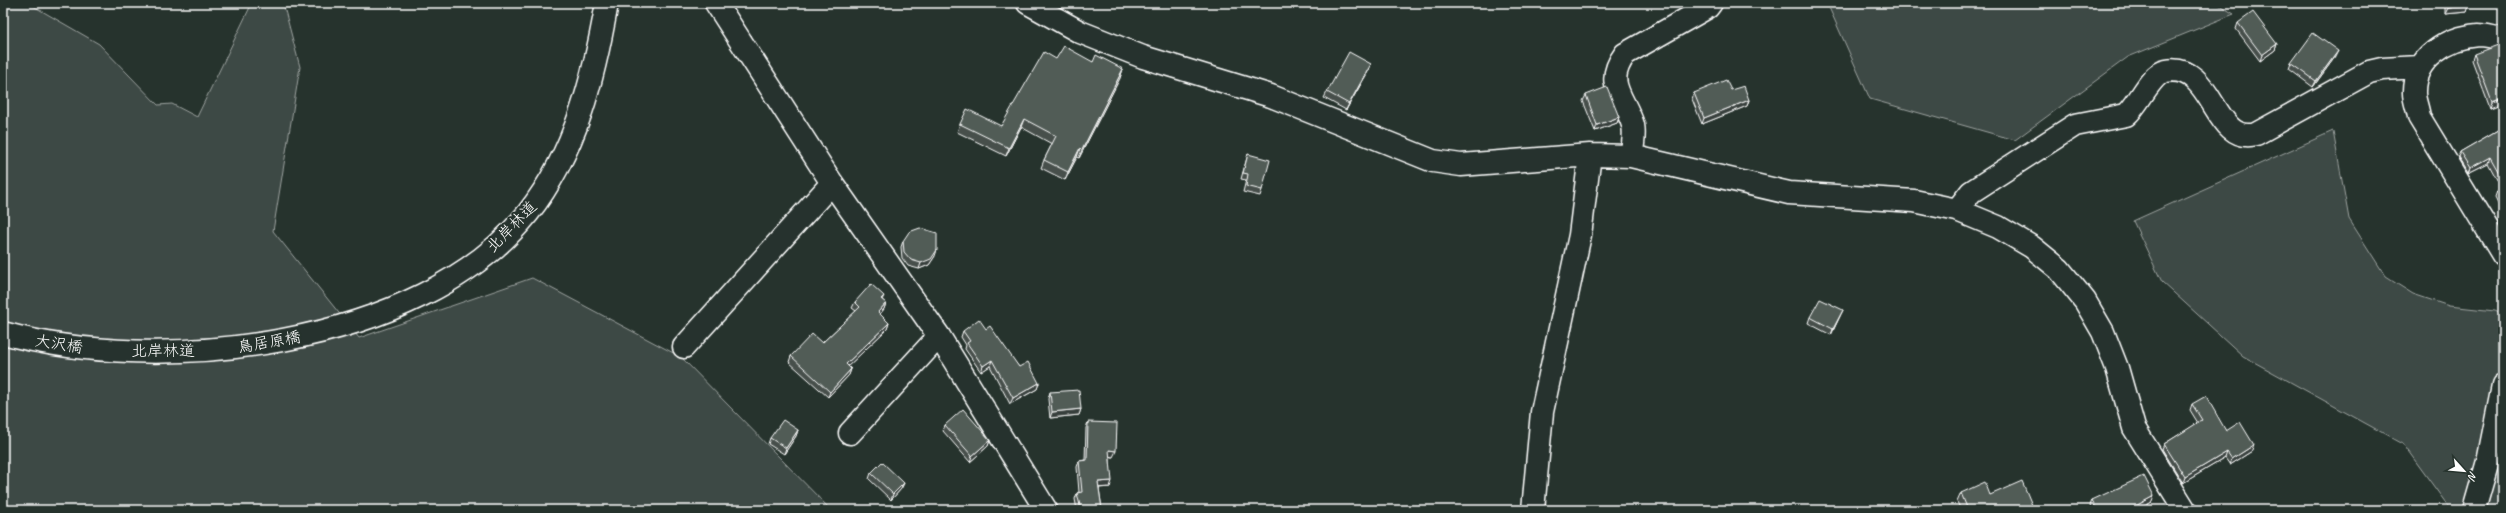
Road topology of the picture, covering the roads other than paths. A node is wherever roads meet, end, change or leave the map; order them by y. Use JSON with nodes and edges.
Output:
{"nodes":[{"id":1,"x":608,"y":3,"type":"edge"},
{"id":2,"x":716,"y":3,"type":"edge"},
{"id":3,"x":1028,"y":3,"type":"edge"},
{"id":4,"x":1711,"y":3,"type":"edge"},
{"id":5,"x":2503,"y":39,"type":"edge"},
{"id":6,"x":2420,"y":67,"type":"junction"},
{"id":7,"x":1590,"y":155,"type":"junction"},
{"id":8,"x":1631,"y":156,"type":"junction"},
{"id":9,"x":832,"y":183,"type":"junction"},
{"id":10,"x":1956,"y":210,"type":"junction"},
{"id":11,"x":2503,"y":255,"type":"edge"},
{"id":12,"x":318,"y":333,"type":"joint"},
{"id":13,"x":9,"y":335,"type":"edge"},
{"id":14,"x":939,"y":336,"type":"junction"},
{"id":15,"x":684,"y":347,"type":"dead end"},
{"id":16,"x":221,"y":349,"type":"joint"},
{"id":17,"x":104,"y":350,"type":"joint"},
{"id":18,"x":2503,"y":386,"type":"edge"},
{"id":19,"x":850,"y":433,"type":"dead end"},
{"id":20,"x":1046,"y":510,"type":"edge"},
{"id":21,"x":1533,"y":510,"type":"edge"},
{"id":22,"x":2185,"y":510,"type":"edge"},
{"id":23,"x":2474,"y":510,"type":"edge"}],
"edges":[{"from":1,"to":12,"type":"street","name":"北岸林道"},
{"from":2,"to":9,"type":"street"},
{"from":3,"to":7,"type":"street"},
{"from":4,"to":8,"type":"street"},
{"from":5,"to":6,"type":"street"},
{"from":6,"to":10,"type":"street"},
{"from":6,"to":11,"type":"street"},
{"from":7,"to":8,"type":"street"},
{"from":7,"to":21,"type":"street"},
{"from":8,"to":10,"type":"street"},
{"from":9,"to":14,"type":"street"},
{"from":9,"to":15,"type":"street"},
{"from":10,"to":22,"type":"street"},
{"from":12,"to":16,"type":"street","name":"鳥居原橋"},
{"from":13,"to":17,"type":"street","name":"大沢橋"},
{"from":14,"to":19,"type":"street"},
{"from":14,"to":20,"type":"street"},
{"from":16,"to":17,"type":"street","name":"北岸林道"},
{"from":18,"to":23,"type":"street"}]}
